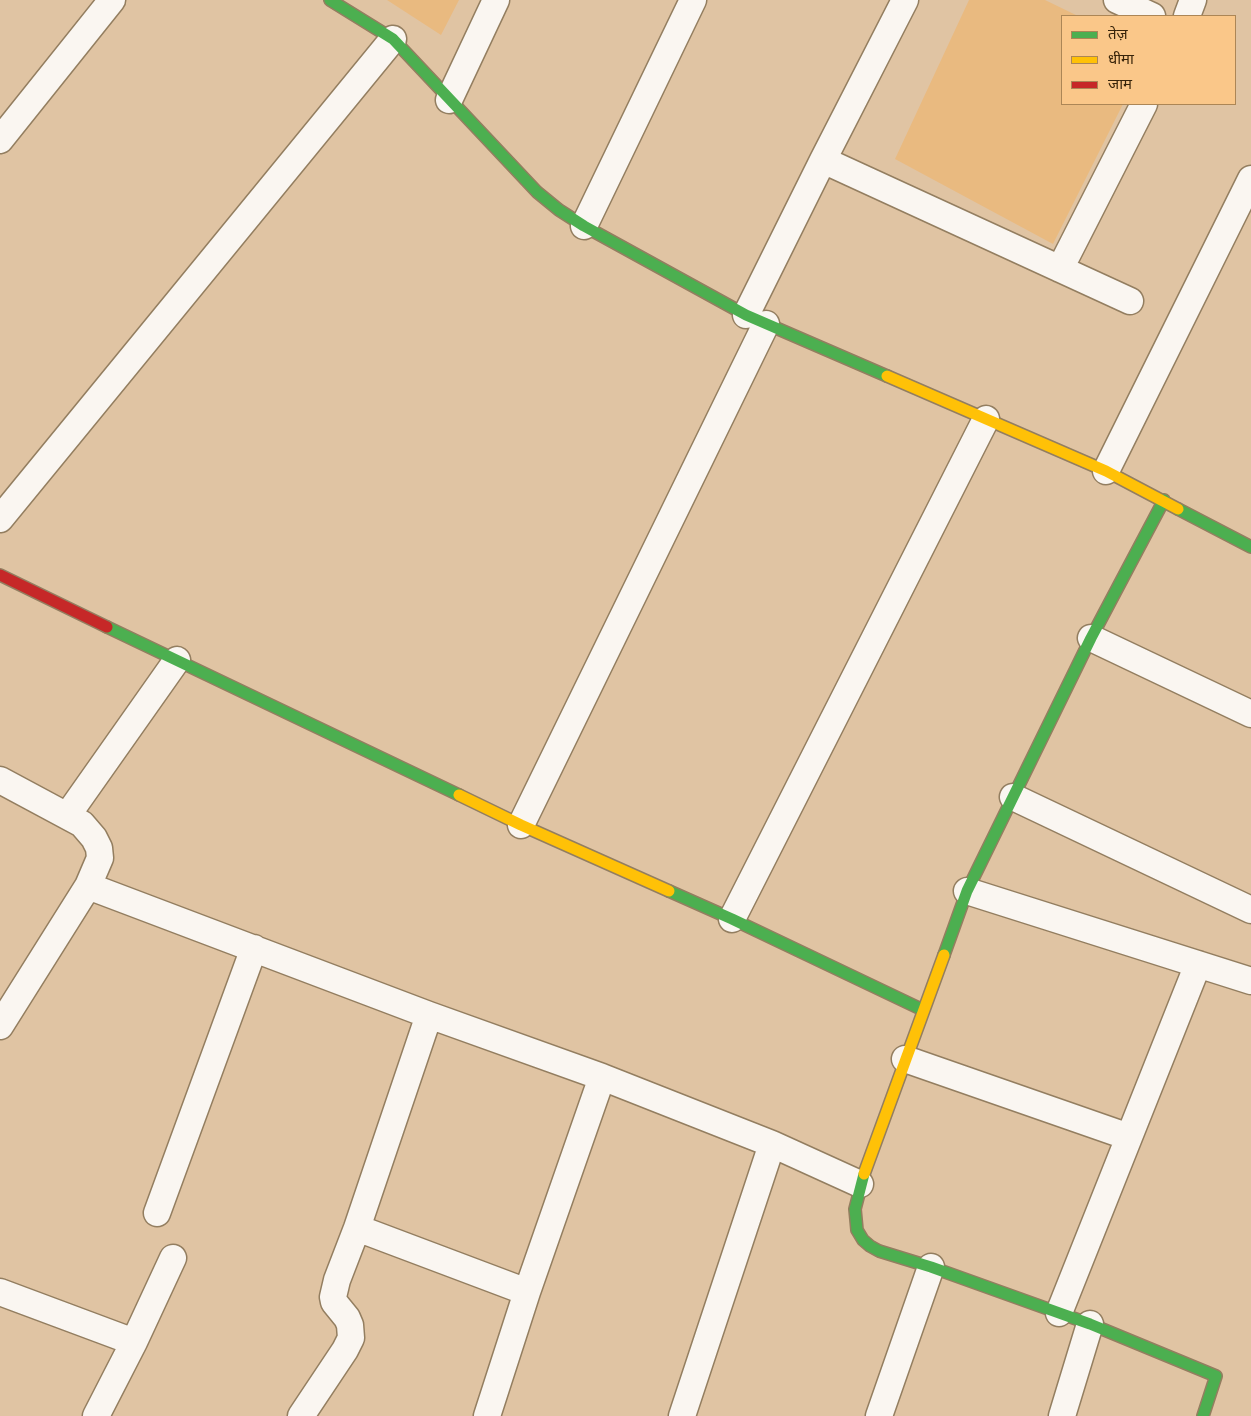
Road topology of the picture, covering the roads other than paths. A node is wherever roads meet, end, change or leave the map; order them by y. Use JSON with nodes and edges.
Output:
{"nodes":[{"id":1,"x":112,"y":0,"type":"edge"},
{"id":2,"x":330,"y":0,"type":"edge"},
{"id":3,"x":496,"y":0,"type":"edge"},
{"id":4,"x":693,"y":0,"type":"edge"},
{"id":5,"x":905,"y":0,"type":"edge"},
{"id":6,"x":1117,"y":0,"type":"edge"},
{"id":7,"x":1193,"y":0,"type":"edge"},
{"id":8,"x":1150,"y":15,"type":"edge"},
{"id":9,"x":1187,"y":15,"type":"edge"},
{"id":10,"x":393,"y":40,"type":"junction"},
{"id":11,"x":449,"y":100,"type":"junction"},
{"id":12,"x":1143,"y":105,"type":"edge"},
{"id":13,"x":0,"y":140,"type":"edge"},
{"id":14,"x":823,"y":160,"type":"junction"},
{"id":15,"x":1251,"y":179,"type":"edge"},
{"id":16,"x":584,"y":226,"type":"junction"},
{"id":17,"x":1060,"y":269,"type":"junction"},
{"id":18,"x":1130,"y":301,"type":"dead end"},
{"id":19,"x":756,"y":319,"type":"junction"},
{"id":20,"x":986,"y":419,"type":"junction"},
{"id":21,"x":1106,"y":470,"type":"junction"},
{"id":22,"x":1164,"y":500,"type":"junction"},
{"id":23,"x":0,"y":520,"type":"edge"},
{"id":24,"x":1251,"y":547,"type":"edge"},
{"id":25,"x":0,"y":575,"type":"edge"},
{"id":26,"x":1092,"y":638,"type":"junction"},
{"id":27,"x":177,"y":660,"type":"junction"},
{"id":28,"x":1251,"y":714,"type":"edge"},
{"id":29,"x":0,"y":780,"type":"edge"},
{"id":30,"x":1013,"y":797,"type":"junction"},
{"id":31,"x":67,"y":816,"type":"junction"},
{"id":32,"x":521,"y":825,"type":"junction"},
{"id":33,"x":88,"y":886,"type":"junction"},
{"id":34,"x":966,"y":891,"type":"junction"},
{"id":35,"x":1251,"y":910,"type":"edge"},
{"id":36,"x":732,"y":919,"type":"junction"},
{"id":37,"x":254,"y":948,"type":"junction"},
{"id":38,"x":1198,"y":964,"type":"junction"},
{"id":39,"x":1251,"y":981,"type":"edge"},
{"id":40,"x":923,"y":1010,"type":"junction"},
{"id":41,"x":429,"y":1015,"type":"junction"},
{"id":42,"x":0,"y":1026,"type":"edge"},
{"id":43,"x":905,"y":1060,"type":"junction"},
{"id":44,"x":602,"y":1077,"type":"junction"},
{"id":45,"x":1129,"y":1138,"type":"junction"},
{"id":46,"x":772,"y":1144,"type":"junction"},
{"id":47,"x":860,"y":1184,"type":"junction"},
{"id":48,"x":158,"y":1213,"type":"dead end"},
{"id":49,"x":357,"y":1228,"type":"junction"},
{"id":50,"x":173,"y":1258,"type":"dead end"},
{"id":51,"x":931,"y":1267,"type":"junction"},
{"id":52,"x":0,"y":1292,"type":"edge"},
{"id":53,"x":527,"y":1292,"type":"junction"},
{"id":54,"x":1059,"y":1313,"type":"junction"},
{"id":55,"x":1090,"y":1324,"type":"junction"},
{"id":56,"x":134,"y":1342,"type":"junction"},
{"id":57,"x":96,"y":1416,"type":"edge"},
{"id":58,"x":301,"y":1416,"type":"edge"},
{"id":59,"x":487,"y":1416,"type":"edge"},
{"id":60,"x":682,"y":1416,"type":"edge"},
{"id":61,"x":879,"y":1416,"type":"edge"},
{"id":62,"x":1062,"y":1416,"type":"edge"},
{"id":63,"x":1204,"y":1416,"type":"edge"}],
"edges":[{"from":1,"to":13,"type":"street"},
{"from":2,"to":10,"type":"street"},
{"from":3,"to":11,"type":"street"},
{"from":4,"to":16,"type":"street"},
{"from":5,"to":14,"type":"street"},
{"from":6,"to":8,"type":"street"},
{"from":7,"to":9,"type":"street"},
{"from":10,"to":11,"type":"street"},
{"from":10,"to":23,"type":"street"},
{"from":11,"to":16,"type":"street"},
{"from":12,"to":17,"type":"street"},
{"from":14,"to":17,"type":"street"},
{"from":14,"to":19,"type":"street"},
{"from":15,"to":21,"type":"street"},
{"from":16,"to":19,"type":"street"},
{"from":17,"to":18,"type":"street"},
{"from":19,"to":20,"type":"street"},
{"from":19,"to":32,"type":"street"},
{"from":20,"to":21,"type":"street"},
{"from":20,"to":36,"type":"street"},
{"from":21,"to":22,"type":"street"},
{"from":22,"to":24,"type":"street"},
{"from":22,"to":26,"type":"street"},
{"from":25,"to":27,"type":"street"},
{"from":26,"to":28,"type":"street"},
{"from":26,"to":30,"type":"street"},
{"from":27,"to":31,"type":"street"},
{"from":27,"to":32,"type":"street"},
{"from":29,"to":31,"type":"street"},
{"from":30,"to":34,"type":"street"},
{"from":30,"to":35,"type":"street"},
{"from":31,"to":33,"type":"street"},
{"from":32,"to":36,"type":"street"},
{"from":33,"to":37,"type":"street"},
{"from":33,"to":42,"type":"street"},
{"from":34,"to":38,"type":"street"},
{"from":34,"to":40,"type":"street"},
{"from":36,"to":40,"type":"street"},
{"from":37,"to":41,"type":"street"},
{"from":37,"to":48,"type":"street"},
{"from":38,"to":39,"type":"street"},
{"from":38,"to":45,"type":"street"},
{"from":40,"to":43,"type":"street"},
{"from":41,"to":44,"type":"street"},
{"from":41,"to":49,"type":"street"},
{"from":43,"to":45,"type":"street"},
{"from":43,"to":47,"type":"street"},
{"from":44,"to":46,"type":"street"},
{"from":44,"to":53,"type":"street"},
{"from":45,"to":54,"type":"street"},
{"from":46,"to":47,"type":"street"},
{"from":46,"to":60,"type":"street"},
{"from":47,"to":51,"type":"street"},
{"from":49,"to":53,"type":"street"},
{"from":49,"to":58,"type":"street"},
{"from":50,"to":56,"type":"street"},
{"from":51,"to":54,"type":"street"},
{"from":51,"to":61,"type":"street"},
{"from":52,"to":56,"type":"street"},
{"from":53,"to":59,"type":"street"},
{"from":54,"to":55,"type":"street"},
{"from":55,"to":62,"type":"street"},
{"from":55,"to":63,"type":"street"},
{"from":56,"to":57,"type":"street"}]}
